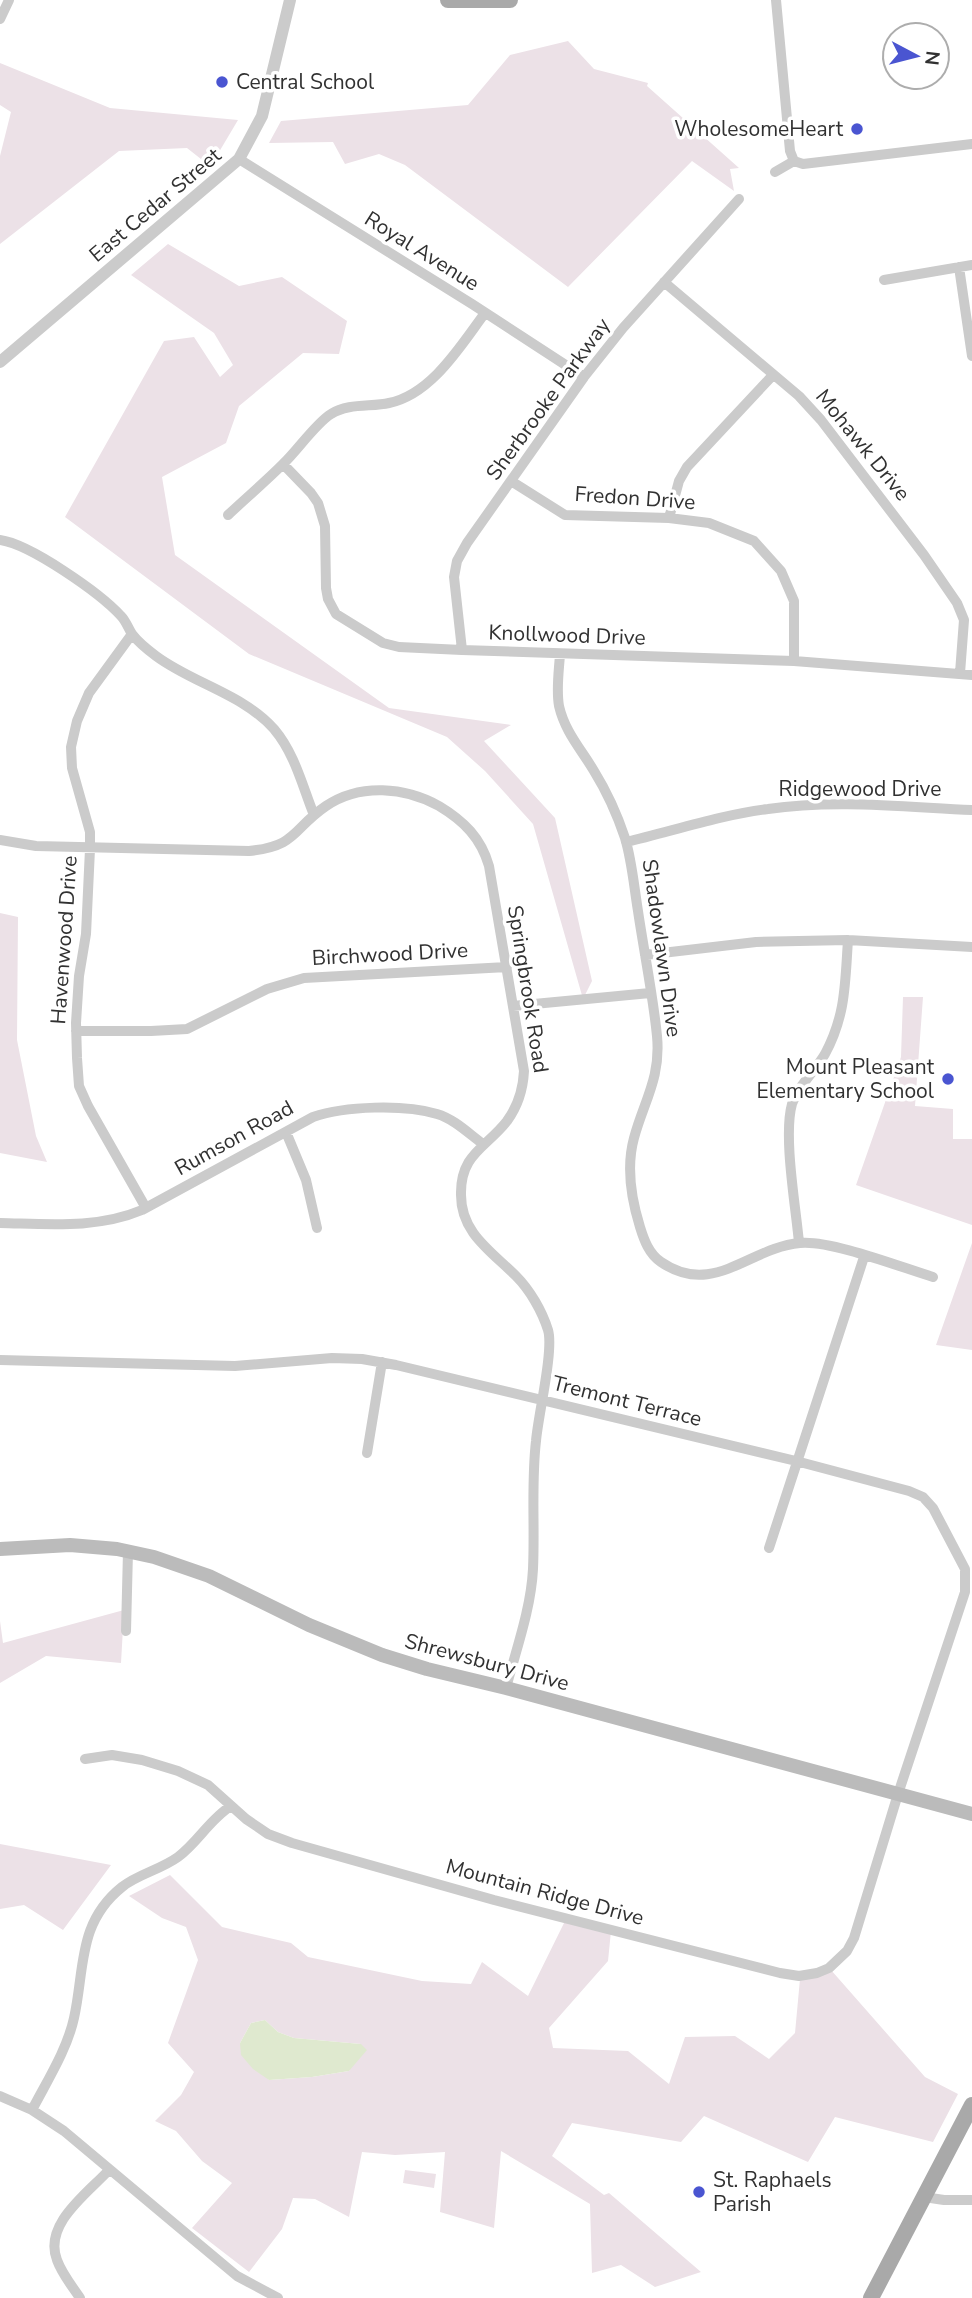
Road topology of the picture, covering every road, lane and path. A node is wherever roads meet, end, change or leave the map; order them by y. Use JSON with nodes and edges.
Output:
{"nodes":[{"id":1,"x":9,"y":0,"type":"edge"},
{"id":2,"x":290,"y":0,"type":"edge"},
{"id":3,"x":449,"y":0,"type":"edge"},
{"id":4,"x":510,"y":0,"type":"edge"},
{"id":5,"x":776,"y":0,"type":"edge"},
{"id":6,"x":0,"y":19,"type":"edge"},
{"id":7,"x":972,"y":144,"type":"edge"},
{"id":8,"x":239,"y":159,"type":"junction"},
{"id":9,"x":794,"y":161,"type":"junction"},
{"id":10,"x":775,"y":172,"type":"dead end"},
{"id":11,"x":739,"y":200,"type":"dead end"},
{"id":12,"x":972,"y":265,"type":"edge"},
{"id":13,"x":959,"y":267,"type":"junction"},
{"id":14,"x":884,"y":280,"type":"dead end"},
{"id":15,"x":664,"y":282,"type":"junction"},
{"id":16,"x":485,"y":313,"type":"junction"},
{"id":17,"x":972,"y":356,"type":"edge"},
{"id":18,"x":0,"y":362,"type":"edge"},
{"id":19,"x":774,"y":374,"type":"junction"},
{"id":20,"x":584,"y":377,"type":"junction"},
{"id":21,"x":283,"y":464,"type":"junction"},
{"id":22,"x":511,"y":481,"type":"junction"},
{"id":23,"x":228,"y":515,"type":"dead end"},
{"id":24,"x":669,"y":518,"type":"junction"},
{"id":25,"x":0,"y":540,"type":"edge"},
{"id":26,"x":132,"y":634,"type":"junction"},
{"id":27,"x":462,"y":650,"type":"junction"},
{"id":28,"x":560,"y":654,"type":"junction"},
{"id":29,"x":794,"y":661,"type":"junction"},
{"id":30,"x":966,"y":674,"type":"edge"},
{"id":31,"x":972,"y":810,"type":"edge"},
{"id":32,"x":314,"y":815,"type":"junction"},
{"id":33,"x":0,"y":840,"type":"edge"},
{"id":34,"x":626,"y":842,"type":"junction"},
{"id":35,"x":90,"y":847,"type":"junction"},
{"id":36,"x":848,"y":940,"type":"junction"},
{"id":37,"x":972,"y":947,"type":"edge"},
{"id":38,"x":645,"y":955,"type":"junction"},
{"id":39,"x":507,"y":967,"type":"junction"},
{"id":40,"x":650,"y":993,"type":"junction"},
{"id":41,"x":513,"y":1006,"type":"junction"},
{"id":42,"x":76,"y":1031,"type":"junction"},
{"id":43,"x":286,"y":1132,"type":"junction"},
{"id":44,"x":483,"y":1143,"type":"junction"},
{"id":45,"x":146,"y":1208,"type":"junction"},
{"id":46,"x":0,"y":1223,"type":"edge"},
{"id":47,"x":317,"y":1228,"type":"dead end"},
{"id":48,"x":799,"y":1243,"type":"junction"},
{"id":49,"x":864,"y":1257,"type":"junction"},
{"id":50,"x":933,"y":1277,"type":"dead end"},
{"id":51,"x":0,"y":1360,"type":"edge"},
{"id":52,"x":382,"y":1362,"type":"junction"},
{"id":53,"x":541,"y":1400,"type":"junction"},
{"id":54,"x":367,"y":1453,"type":"dead end"},
{"id":55,"x":796,"y":1461,"type":"junction"},
{"id":56,"x":769,"y":1548,"type":"dead end"},
{"id":57,"x":0,"y":1549,"type":"edge"},
{"id":58,"x":128,"y":1551,"type":"junction"},
{"id":59,"x":127,"y":1631,"type":"dead end"},
{"id":60,"x":506,"y":1688,"type":"junction"},
{"id":61,"x":85,"y":1759,"type":"dead end"},
{"id":62,"x":898,"y":1794,"type":"junction"},
{"id":63,"x":231,"y":1806,"type":"junction"},
{"id":64,"x":972,"y":1814,"type":"edge"},
{"id":65,"x":0,"y":2096,"type":"edge"},
{"id":66,"x":972,"y":2105,"type":"edge"},
{"id":67,"x":32,"y":2110,"type":"junction"},
{"id":68,"x":109,"y":2170,"type":"junction"},
{"id":69,"x":924,"y":2197,"type":"junction"},
{"id":70,"x":972,"y":2200,"type":"edge"},
{"id":71,"x":80,"y":2298,"type":"edge"},
{"id":72,"x":278,"y":2298,"type":"edge"},
{"id":73,"x":871,"y":2298,"type":"edge"}],
"edges":[{"from":1,"to":6,"type":"street"},
{"from":2,"to":8,"type":"street","name":"East Cedar Street"},
{"from":3,"to":4,"type":"main road"},
{"from":5,"to":9,"type":"street"},
{"from":7,"to":9,"type":"street"},
{"from":8,"to":16,"type":"street","name":"Royal Avenue"},
{"from":8,"to":18,"type":"street","name":"East Cedar Street"},
{"from":9,"to":10,"type":"street"},
{"from":11,"to":15,"type":"street","name":"Sherbrooke Parkway"},
{"from":12,"to":13,"type":"street"},
{"from":13,"to":14,"type":"street"},
{"from":13,"to":17,"type":"street"},
{"from":15,"to":19,"type":"street","name":"Mohawk Drive"},
{"from":15,"to":20,"type":"street","name":"Sherbrooke Parkway"},
{"from":16,"to":20,"type":"street","name":"Royal Avenue"},
{"from":16,"to":21,"type":"street"},
{"from":19,"to":24,"type":"street"},
{"from":19,"to":30,"type":"street","name":"Mohawk Drive"},
{"from":20,"to":22,"type":"street","name":"Sherbrooke Parkway"},
{"from":21,"to":23,"type":"street"},
{"from":21,"to":27,"type":"street","name":"Knollwood Drive"},
{"from":22,"to":24,"type":"street","name":"Fredon Drive"},
{"from":22,"to":27,"type":"street","name":"Sherbrooke Parkway"},
{"from":24,"to":29,"type":"street","name":"Fredon Drive"},
{"from":25,"to":26,"type":"street"},
{"from":26,"to":32,"type":"street"},
{"from":26,"to":35,"type":"street","name":"Havenwood Drive"},
{"from":27,"to":28,"type":"street","name":"Knollwood Drive"},
{"from":28,"to":29,"type":"street","name":"Knollwood Drive"},
{"from":28,"to":34,"type":"street","name":"Shadowlawn Drive"},
{"from":29,"to":30,"type":"street","name":"Knollwood Drive"},
{"from":31,"to":34,"type":"street","name":"Ridgewood Drive"},
{"from":32,"to":35,"type":"street","name":"Springbrook Road"},
{"from":32,"to":39,"type":"street","name":"Springbrook Road"},
{"from":33,"to":35,"type":"street","name":"Springbrook Road"},
{"from":34,"to":38,"type":"street","name":"Shadowlawn Drive"},
{"from":35,"to":42,"type":"street","name":"Havenwood Drive"},
{"from":36,"to":37,"type":"street"},
{"from":36,"to":38,"type":"street"},
{"from":36,"to":48,"type":"street"},
{"from":38,"to":40,"type":"street","name":"Shadowlawn Drive"},
{"from":39,"to":41,"type":"street","name":"Springbrook Road"},
{"from":39,"to":42,"type":"street","name":"Birchwood Drive"},
{"from":40,"to":41,"type":"street"},
{"from":40,"to":48,"type":"street","name":"Shadowlawn Drive"},
{"from":41,"to":44,"type":"street","name":"Springbrook Road"},
{"from":42,"to":45,"type":"street","name":"Havenwood Drive"},
{"from":43,"to":44,"type":"street","name":"Rumson Road"},
{"from":43,"to":45,"type":"street","name":"Rumson Road"},
{"from":43,"to":47,"type":"street"},
{"from":44,"to":53,"type":"street","name":"Springbrook Road"},
{"from":45,"to":46,"type":"street","name":"Rumson Road"},
{"from":48,"to":49,"type":"street","name":"Shadowlawn Drive"},
{"from":49,"to":50,"type":"street","name":"Shadowlawn Drive"},
{"from":49,"to":55,"type":"street"},
{"from":51,"to":52,"type":"street","name":"Tremont Terrace"},
{"from":52,"to":53,"type":"street","name":"Tremont Terrace"},
{"from":52,"to":54,"type":"street"},
{"from":53,"to":55,"type":"street","name":"Tremont Terrace"},
{"from":53,"to":60,"type":"street","name":"Springbrook Road"},
{"from":55,"to":56,"type":"street"},
{"from":55,"to":62,"type":"street","name":"Tremont Terrace"},
{"from":57,"to":58,"type":"main road","name":"Shrewsbury Drive"},
{"from":58,"to":59,"type":"street"},
{"from":58,"to":60,"type":"main road","name":"Shrewsbury Drive"},
{"from":60,"to":62,"type":"main road","name":"Shrewsbury Drive"},
{"from":61,"to":63,"type":"street","name":"Mountain Ridge Drive"},
{"from":62,"to":63,"type":"street","name":"Mountain Ridge Drive"},
{"from":62,"to":64,"type":"main road","name":"Shrewsbury Drive"},
{"from":63,"to":67,"type":"street"},
{"from":65,"to":67,"type":"street"},
{"from":66,"to":69,"type":"main road"},
{"from":67,"to":68,"type":"street"},
{"from":68,"to":71,"type":"street"},
{"from":68,"to":72,"type":"street"},
{"from":69,"to":70,"type":"street"},
{"from":69,"to":73,"type":"main road"}]}
